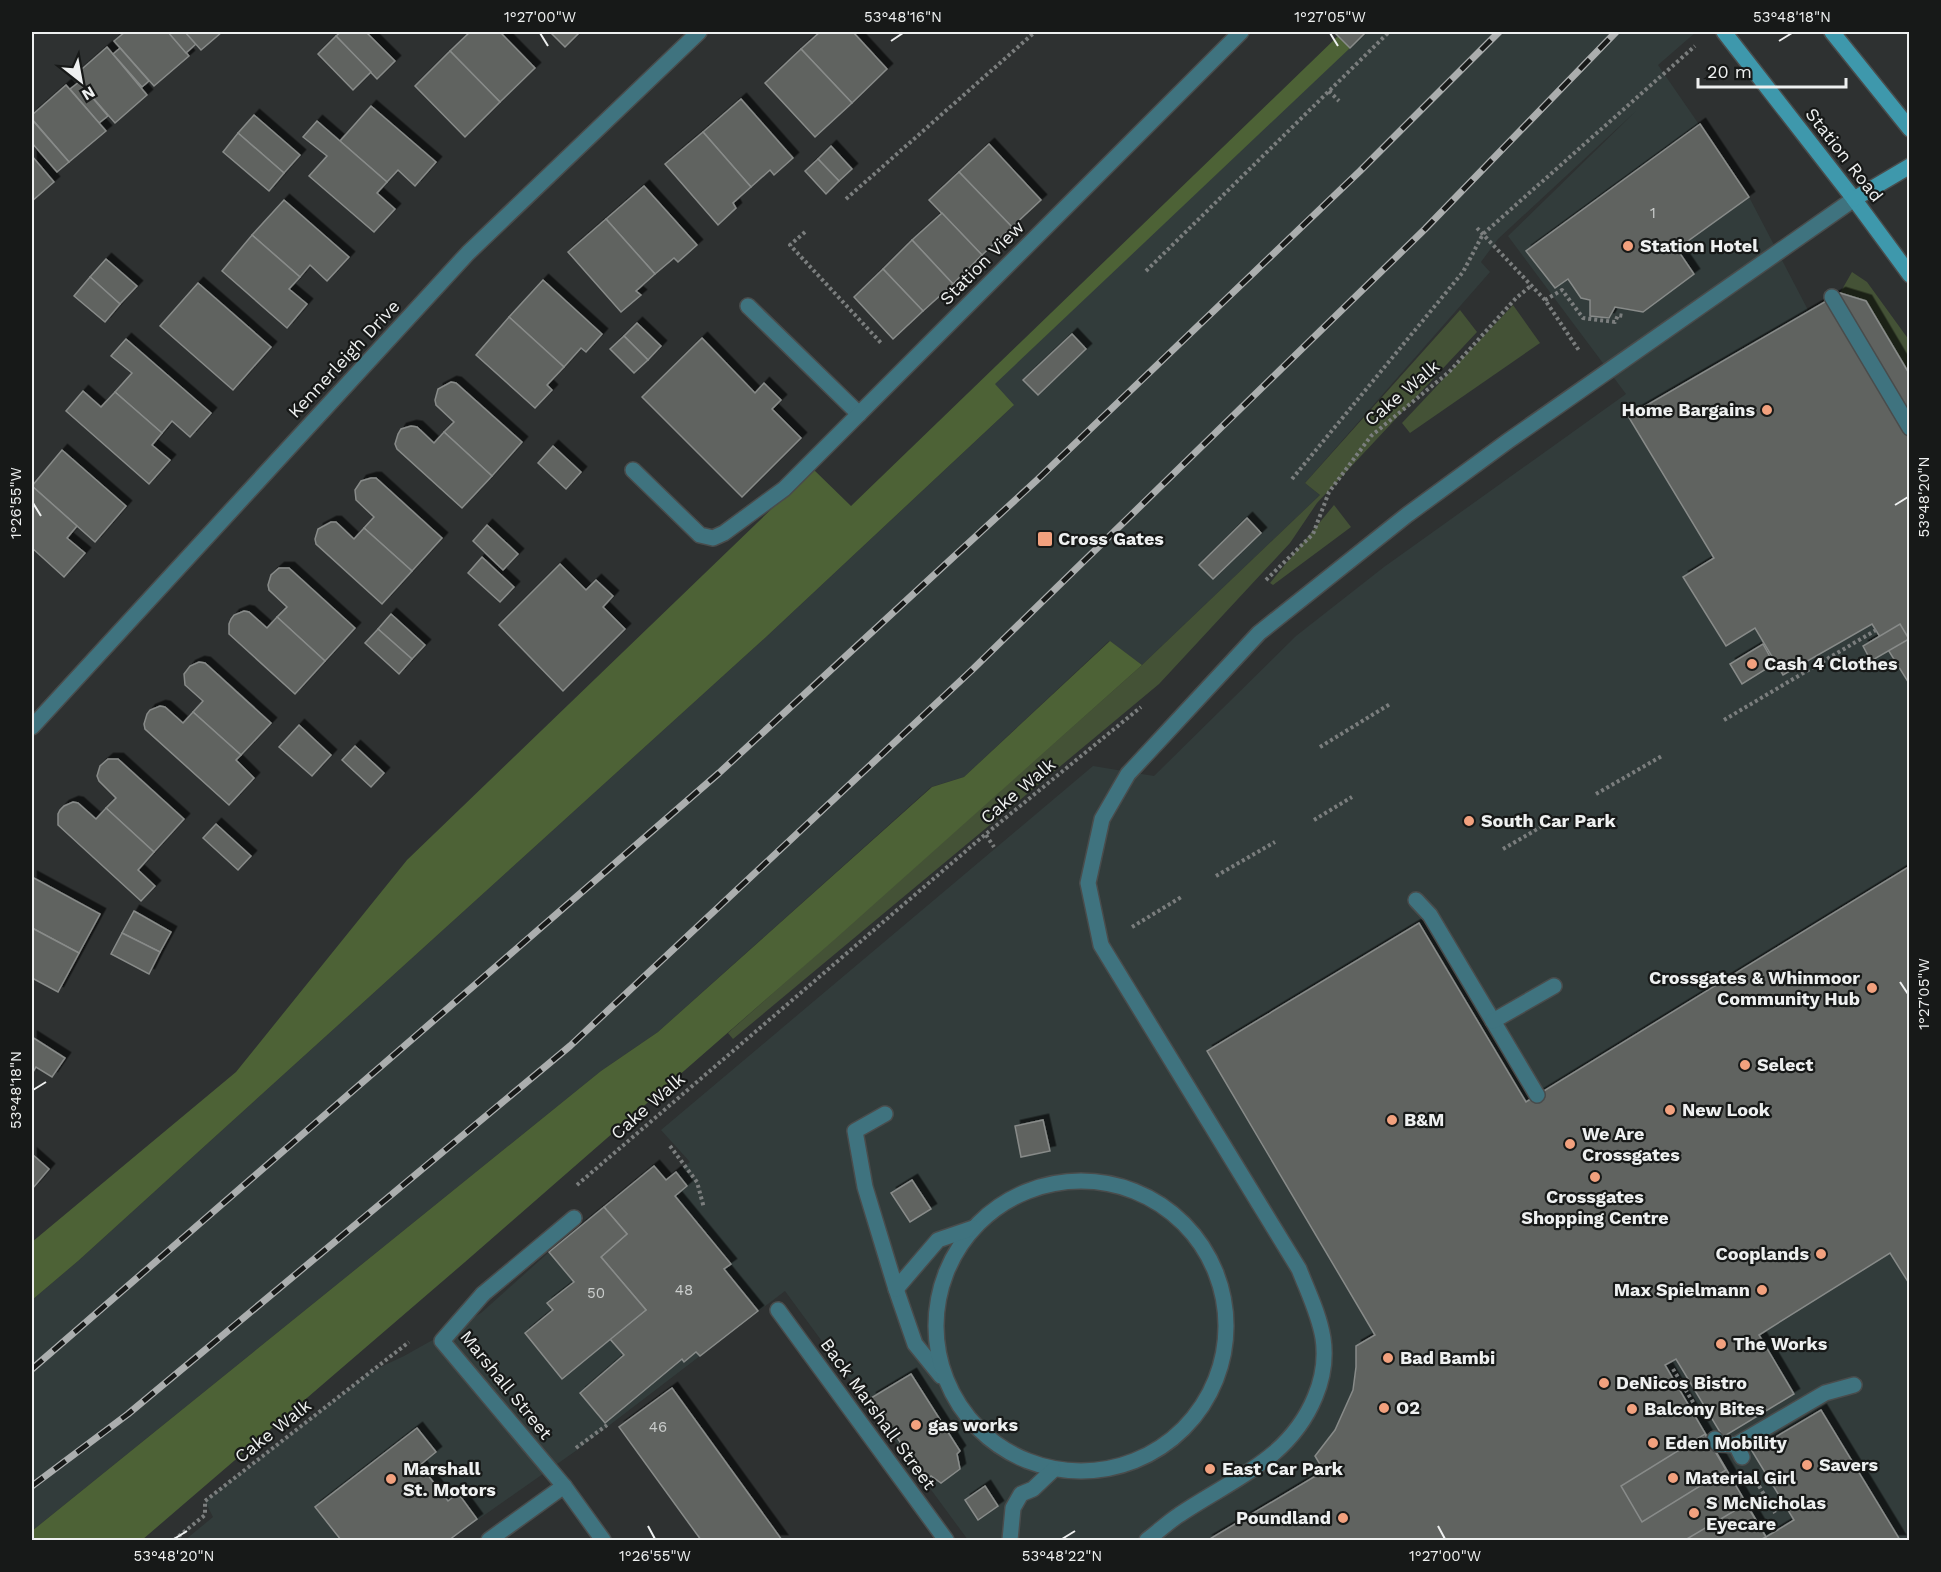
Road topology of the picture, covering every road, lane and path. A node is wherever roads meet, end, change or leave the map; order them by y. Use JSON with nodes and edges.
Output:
{"nodes":[{"id":1,"x":699,"y":32,"type":"edge"},
{"id":2,"x":1035,"y":32,"type":"edge"},
{"id":3,"x":1241,"y":32,"type":"edge"},
{"id":4,"x":1389,"y":32,"type":"edge"},
{"id":5,"x":1724,"y":32,"type":"edge"},
{"id":6,"x":1832,"y":32,"type":"edge"},
{"id":7,"x":1696,"y":45,"type":"dead end"},
{"id":8,"x":1328,"y":90,"type":"junction"},
{"id":9,"x":1339,"y":101,"type":"dead end"},
{"id":10,"x":1910,"y":129,"type":"edge"},
{"id":11,"x":1910,"y":166,"type":"edge"},
{"id":12,"x":846,"y":199,"type":"dead end"},
{"id":13,"x":1854,"y":199,"type":"junction"},
{"id":14,"x":1478,"y":228,"type":"dead end"},
{"id":15,"x":805,"y":232,"type":"dead end"},
{"id":16,"x":1483,"y":234,"type":"junction"},
{"id":17,"x":1146,"y":271,"type":"dead end"},
{"id":18,"x":1910,"y":275,"type":"edge"},
{"id":19,"x":1532,"y":285,"type":"junction"},
{"id":20,"x":1562,"y":290,"type":"dead end"},
{"id":21,"x":1832,"y":297,"type":"dead end"},
{"id":22,"x":1545,"y":300,"type":"junction"},
{"id":23,"x":748,"y":306,"type":"dead end"},
{"id":24,"x":904,"y":368,"type":"junction"},
{"id":25,"x":1598,"y":379,"type":"junction"},
{"id":26,"x":859,"y":414,"type":"junction"},
{"id":27,"x":1910,"y":428,"type":"edge"},
{"id":28,"x":633,"y":470,"type":"dead end"},
{"id":29,"x":1292,"y":479,"type":"dead end"},
{"id":30,"x":1265,"y":581,"type":"dead end"},
{"id":31,"x":1876,"y":630,"type":"dead end"},
{"id":32,"x":1390,"y":704,"type":"dead end"},
{"id":33,"x":1143,"y":705,"type":"dead end"},
{"id":34,"x":1724,"y":720,"type":"dead end"},
{"id":35,"x":32,"y":727,"type":"edge"},
{"id":36,"x":1320,"y":747,"type":"dead end"},
{"id":37,"x":1662,"y":756,"type":"dead end"},
{"id":38,"x":1596,"y":794,"type":"dead end"},
{"id":39,"x":1352,"y":797,"type":"dead end"},
{"id":40,"x":1558,"y":817,"type":"dead end"},
{"id":41,"x":1314,"y":820,"type":"dead end"},
{"id":42,"x":986,"y":836,"type":"junction"},
{"id":43,"x":1275,"y":842,"type":"dead end"},
{"id":44,"x":994,"y":847,"type":"dead end"},
{"id":45,"x":1503,"y":849,"type":"dead end"},
{"id":46,"x":1216,"y":876,"type":"dead end"},
{"id":47,"x":1183,"y":896,"type":"dead end"},
{"id":48,"x":1416,"y":900,"type":"dead end"},
{"id":49,"x":1101,"y":945,"type":"junction"},
{"id":50,"x":1554,"y":986,"type":"dead end"},
{"id":51,"x":1493,"y":1022,"type":"junction"},
{"id":52,"x":1537,"y":1095,"type":"dead end"},
{"id":53,"x":885,"y":1114,"type":"dead end"},
{"id":54,"x":670,"y":1146,"type":"dead end"},
{"id":55,"x":570,"y":1192,"type":"dead end"},
{"id":56,"x":704,"y":1208,"type":"dead end"},
{"id":57,"x":574,"y":1218,"type":"dead end"},
{"id":58,"x":976,"y":1226,"type":"junction"},
{"id":59,"x":896,"y":1289,"type":"junction"},
{"id":60,"x":778,"y":1310,"type":"dead end"},
{"id":61,"x":442,"y":1341,"type":"junction"},
{"id":62,"x":1672,"y":1369,"type":"dead end"},
{"id":63,"x":945,"y":1381,"type":"junction"},
{"id":64,"x":1854,"y":1385,"type":"dead end"},
{"id":65,"x":1715,"y":1438,"type":"joint"},
{"id":66,"x":1053,"y":1470,"type":"junction"},
{"id":67,"x":564,"y":1486,"type":"junction"},
{"id":68,"x":174,"y":1540,"type":"edge"},
{"id":69,"x":489,"y":1540,"type":"edge"},
{"id":70,"x":603,"y":1540,"type":"edge"},
{"id":71,"x":946,"y":1540,"type":"edge"},
{"id":72,"x":1010,"y":1540,"type":"edge"},
{"id":73,"x":1147,"y":1540,"type":"edge"}],
"edges":[{"from":1,"to":35,"type":"street","name":"Kennerleigh Drive"},
{"from":2,"to":12,"type":"path"},
{"from":3,"to":24,"type":"street","name":"Station View"},
{"from":4,"to":8,"type":"path"},
{"from":5,"to":13,"type":"main road","name":"Station Road"},
{"from":6,"to":10,"type":"main road"},
{"from":7,"to":16,"type":"path"},
{"from":8,"to":9,"type":"path"},
{"from":8,"to":17,"type":"path"},
{"from":11,"to":13,"type":"main road"},
{"from":13,"to":18,"type":"main road","name":"Station Road"},
{"from":13,"to":25,"type":"street"},
{"from":14,"to":16,"type":"path"},
{"from":15,"to":24,"type":"path"},
{"from":16,"to":19,"type":"path"},
{"from":16,"to":29,"type":"path"},
{"from":19,"to":22,"type":"path"},
{"from":19,"to":30,"type":"path","name":"Cake Walk"},
{"from":20,"to":22,"type":"path"},
{"from":21,"to":27,"type":"street"},
{"from":22,"to":25,"type":"path"},
{"from":23,"to":26,"type":"street"},
{"from":24,"to":26,"type":"street","name":"Station View"},
{"from":25,"to":49,"type":"street"},
{"from":26,"to":28,"type":"street","name":"Station View"},
{"from":31,"to":34,"type":"path"},
{"from":32,"to":36,"type":"path"},
{"from":33,"to":42,"type":"path","name":"Cake Walk"},
{"from":37,"to":38,"type":"path"},
{"from":39,"to":41,"type":"path"},
{"from":40,"to":45,"type":"path"},
{"from":42,"to":44,"type":"path"},
{"from":42,"to":55,"type":"path","name":"Cake Walk"},
{"from":43,"to":46,"type":"path"},
{"from":47,"to":49,"type":"path"},
{"from":48,"to":51,"type":"street"},
{"from":49,"to":73,"type":"street"},
{"from":50,"to":51,"type":"street"},
{"from":51,"to":52,"type":"street"},
{"from":53,"to":59,"type":"street"},
{"from":54,"to":56,"type":"path"},
{"from":57,"to":61,"type":"street","name":"Marshall Street"},
{"from":58,"to":59,"type":"street"},
{"from":58,"to":63,"type":"street"},
{"from":58,"to":66,"type":"street"},
{"from":59,"to":63,"type":"street"},
{"from":60,"to":71,"type":"street","name":"Back Marshall Street"},
{"from":61,"to":67,"type":"street","name":"Marshall Street"},
{"from":61,"to":68,"type":"path","name":"Cake Walk"},
{"from":62,"to":65,"type":"path"},
{"from":63,"to":66,"type":"street"},
{"from":64,"to":65,"type":"street"},
{"from":66,"to":72,"type":"street"},
{"from":67,"to":69,"type":"street"},
{"from":67,"to":70,"type":"street","name":"Marshall Street"}]}
